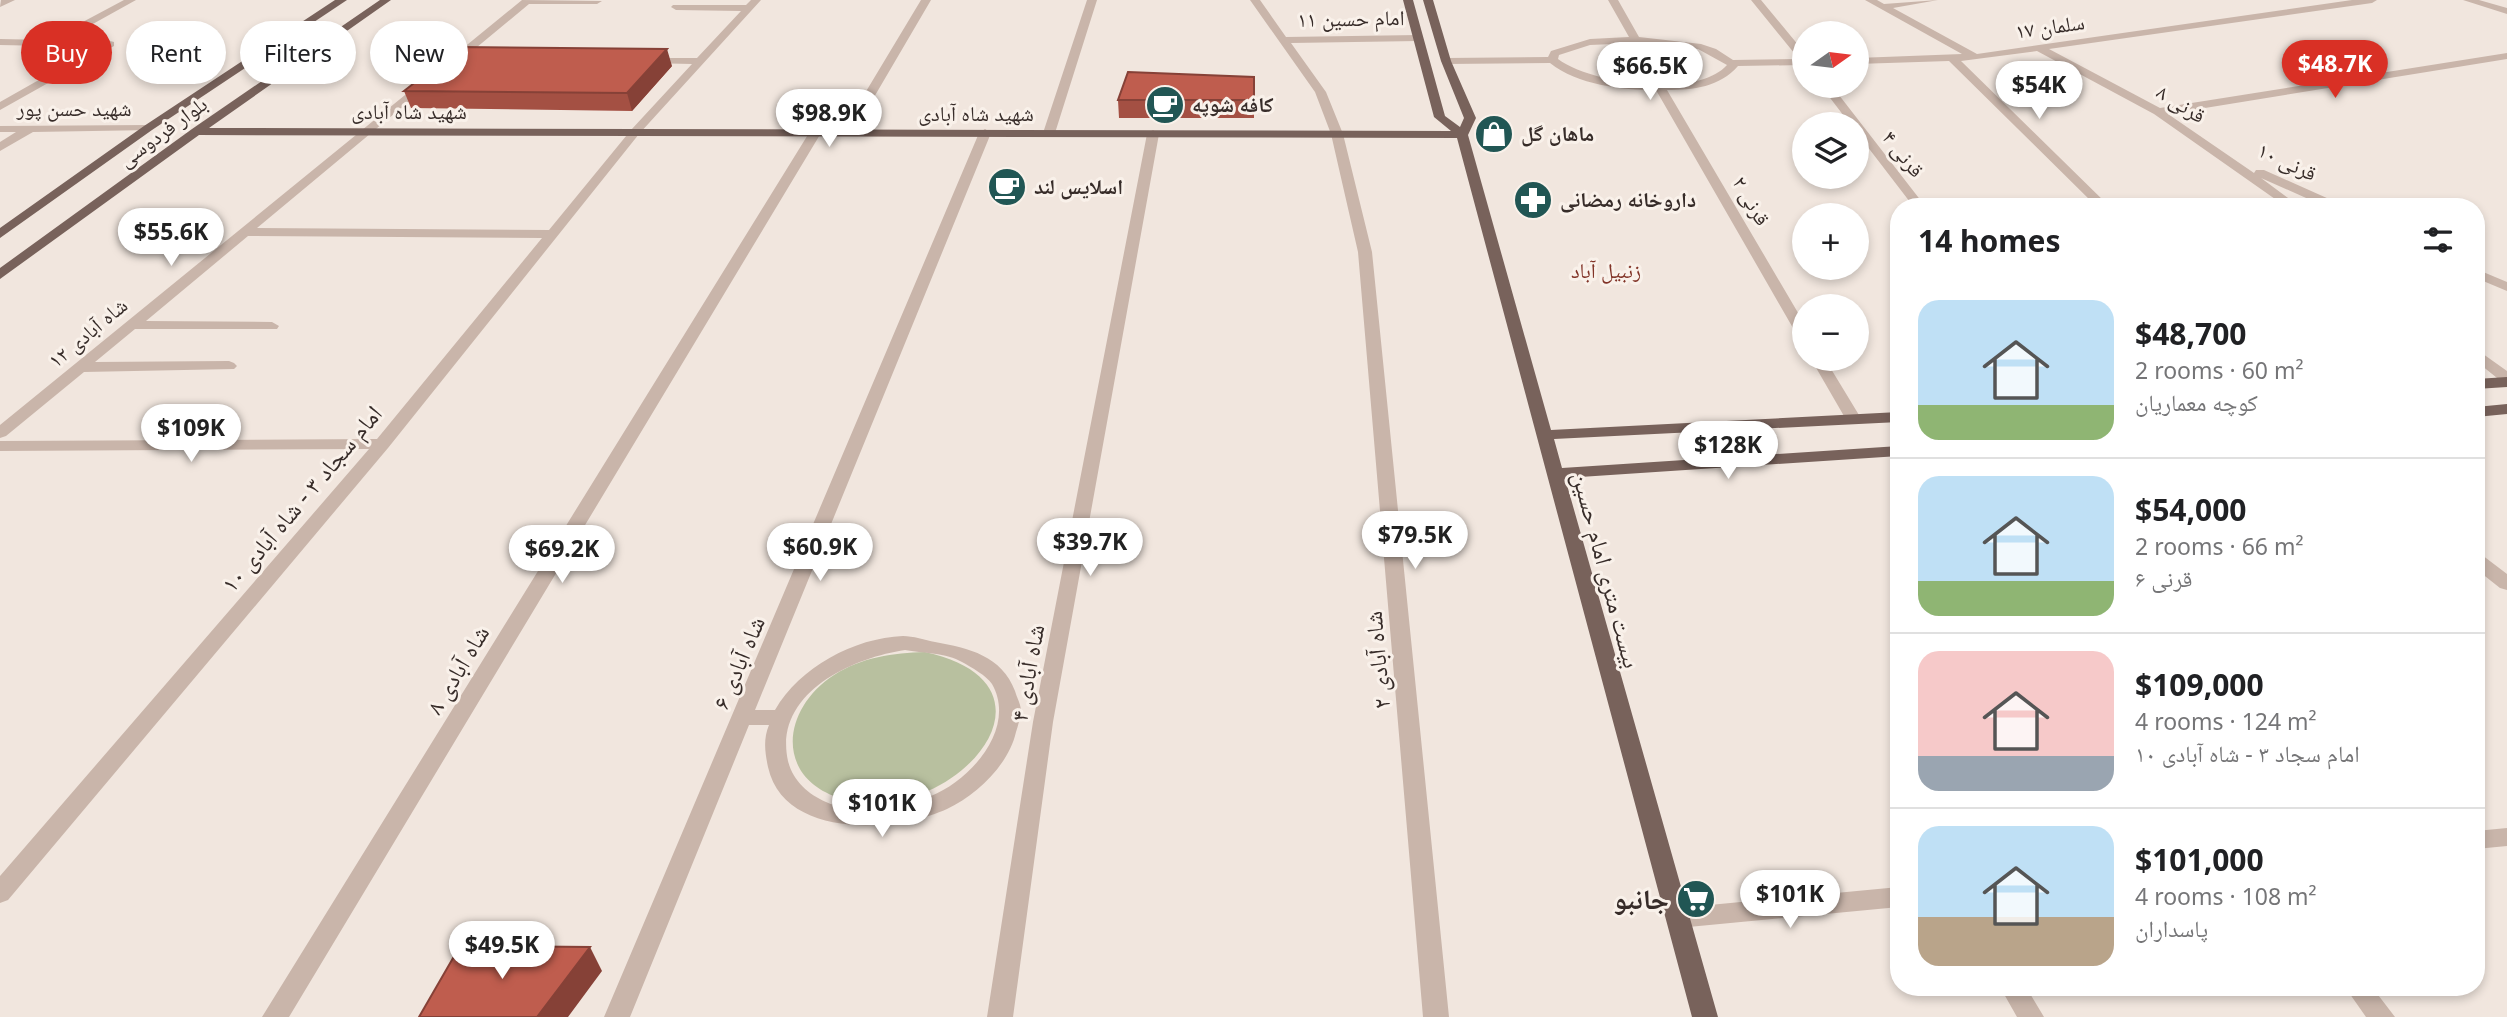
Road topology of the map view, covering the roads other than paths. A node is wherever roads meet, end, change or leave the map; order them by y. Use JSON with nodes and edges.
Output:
{"nodes":[{"id":1,"x":10,"y":0,"type":"edge"},
{"id":2,"x":131,"y":0,"type":"edge"},
{"id":3,"x":342,"y":0,"type":"edge"},
{"id":4,"x":386,"y":0,"type":"edge"},
{"id":5,"x":528,"y":0,"type":"edge"},
{"id":6,"x":926,"y":0,"type":"edge"},
{"id":7,"x":1092,"y":0,"type":"edge"},
{"id":8,"x":1255,"y":0,"type":"edge"},
{"id":9,"x":1408,"y":0,"type":"edge"},
{"id":10,"x":1428,"y":0,"type":"edge"},
{"id":11,"x":1614,"y":0,"type":"edge"},
{"id":12,"x":1756,"y":0,"type":"edge"},
{"id":13,"x":1870,"y":0,"type":"edge"},
{"id":14,"x":1933,"y":0,"type":"edge"},
{"id":15,"x":2372,"y":0,"type":"edge"},
{"id":16,"x":2468,"y":0,"type":"edge"},
{"id":17,"x":597,"y":1,"type":"edge"},
{"id":18,"x":0,"y":4,"type":"edge"},
{"id":19,"x":752,"y":4,"type":"edge"},
{"id":20,"x":676,"y":7,"type":"dead end"},
{"id":21,"x":1882,"y":7,"type":"junction"},
{"id":22,"x":2507,"y":11,"type":"edge"},
{"id":23,"x":92,"y":21,"type":"edge"},
{"id":24,"x":1418,"y":38,"type":"junction"},
{"id":25,"x":1285,"y":40,"type":"junction"},
{"id":26,"x":1636,"y":40,"type":"junction"},
{"id":27,"x":0,"y":43,"type":"edge"},
{"id":28,"x":21,"y":43,"type":"edge"},
{"id":29,"x":1792,"y":45,"type":"edge"},
{"id":30,"x":2039,"y":48,"type":"junction"},
{"id":31,"x":468,"y":50,"type":"edge"},
{"id":32,"x":2507,"y":56,"type":"edge"},
{"id":33,"x":1975,"y":57,"type":"junction"},
{"id":34,"x":1953,"y":59,"type":"junction"},
{"id":35,"x":634,"y":60,"type":"edge"},
{"id":36,"x":1552,"y":60,"type":"junction"},
{"id":37,"x":1792,"y":60,"type":"edge"},
{"id":38,"x":702,"y":61,"type":"junction"},
{"id":39,"x":1446,"y":61,"type":"junction"},
{"id":40,"x":1869,"y":61,"type":"edge"},
{"id":41,"x":1731,"y":63,"type":"junction"},
{"id":42,"x":40,"y":84,"type":"edge"},
{"id":43,"x":425,"y":84,"type":"edge"},
{"id":44,"x":1660,"y":87,"type":"junction"},
{"id":45,"x":1835,"y":98,"type":"edge"},
{"id":46,"x":0,"y":107,"type":"edge"},
{"id":47,"x":1846,"y":112,"type":"edge"},
{"id":48,"x":2158,"y":112,"type":"junction"},
{"id":49,"x":148,"y":128,"type":"junction"},
{"id":50,"x":0,"y":129,"type":"edge"},
{"id":51,"x":30,"y":129,"type":"junction"},
{"id":52,"x":196,"y":131,"type":"junction"},
{"id":53,"x":365,"y":131,"type":"junction"},
{"id":54,"x":635,"y":132,"type":"junction"},
{"id":55,"x":815,"y":133,"type":"junction"},
{"id":56,"x":847,"y":133,"type":"junction"},
{"id":57,"x":985,"y":133,"type":"junction"},
{"id":58,"x":1049,"y":133,"type":"junction"},
{"id":59,"x":1153,"y":134,"type":"junction"},
{"id":60,"x":1337,"y":134,"type":"junction"},
{"id":61,"x":1462,"y":135,"type":"junction"},
{"id":62,"x":1869,"y":142,"type":"edge"},
{"id":63,"x":0,"y":147,"type":"edge"},
{"id":64,"x":2223,"y":155,"type":"junction"},
{"id":65,"x":1913,"y":198,"type":"edge"},
{"id":66,"x":2096,"y":198,"type":"edge"},
{"id":67,"x":2282,"y":198,"type":"edge"},
{"id":68,"x":2316,"y":198,"type":"edge"},
{"id":69,"x":242,"y":232,"type":"junction"},
{"id":70,"x":0,"y":234,"type":"edge"},
{"id":71,"x":550,"y":234,"type":"junction"},
{"id":72,"x":0,"y":275,"type":"edge"},
{"id":73,"x":2485,"y":277,"type":"edge"},
{"id":74,"x":2507,"y":287,"type":"edge"},
{"id":75,"x":1792,"y":314,"type":"edge"},
{"id":76,"x":130,"y":325,"type":"junction"},
{"id":77,"x":272,"y":326,"type":"dead end"},
{"id":78,"x":2485,"y":362,"type":"edge"},
{"id":79,"x":229,"y":366,"type":"dead end"},
{"id":80,"x":80,"y":367,"type":"junction"},
{"id":81,"x":1825,"y":371,"type":"edge"},
{"id":82,"x":2507,"y":380,"type":"edge"},
{"id":83,"x":2485,"y":383,"type":"edge"},
{"id":84,"x":2507,"y":409,"type":"edge"},
{"id":85,"x":2485,"y":411,"type":"edge"},
{"id":86,"x":1890,"y":418,"type":"edge"},
{"id":87,"x":1854,"y":420,"type":"junction"},
{"id":88,"x":0,"y":433,"type":"edge"},
{"id":89,"x":1544,"y":435,"type":"junction"},
{"id":90,"x":382,"y":444,"type":"junction"},
{"id":91,"x":0,"y":446,"type":"edge"},
{"id":92,"x":1890,"y":452,"type":"edge"},
{"id":93,"x":1554,"y":474,"type":"junction"},
{"id":94,"x":2485,"y":566,"type":"edge"},
{"id":95,"x":2507,"y":584,"type":"edge"},
{"id":96,"x":743,"y":716,"type":"junction"},
{"id":97,"x":779,"y":718,"type":"junction"},
{"id":98,"x":1011,"y":722,"type":"junction"},
{"id":99,"x":1043,"y":722,"type":"junction"},
{"id":100,"x":0,"y":893,"type":"edge"},
{"id":101,"x":1890,"y":898,"type":"edge"},
{"id":102,"x":1678,"y":918,"type":"junction"},
{"id":103,"x":2018,"y":996,"type":"edge"},
{"id":104,"x":2364,"y":996,"type":"edge"},
{"id":105,"x":275,"y":1017,"type":"edge"},
{"id":106,"x":617,"y":1017,"type":"edge"},
{"id":107,"x":1000,"y":1017,"type":"edge"},
{"id":108,"x":1436,"y":1017,"type":"edge"},
{"id":109,"x":1705,"y":1017,"type":"edge"},
{"id":110,"x":2031,"y":1017,"type":"edge"},
{"id":111,"x":2382,"y":1017,"type":"edge"}],
"edges":[{"from":1,"to":18,"type":"street"},
{"from":2,"to":23,"type":"street"},
{"from":3,"to":49,"type":"main road","name":"بلوار فردوسی"},
{"from":4,"to":52,"type":"main road","name":"بلوار فردوسی"},
{"from":5,"to":17,"type":"street"},
{"from":5,"to":31,"type":"street"},
{"from":6,"to":56,"type":"street"},
{"from":7,"to":58,"type":"street"},
{"from":8,"to":25,"type":"street","name":"شاه آبادی ۲"},
{"from":9,"to":24,"type":"main road","name":"بیست متری امام حسین"},
{"from":10,"to":39,"type":"main road","name":"بیست متری امام حسین"},
{"from":11,"to":26,"type":"street"},
{"from":12,"to":29,"type":"street"},
{"from":13,"to":21,"type":"street"},
{"from":14,"to":21,"type":"street"},
{"from":15,"to":30,"type":"street","name":"سلمان ۱۷"},
{"from":16,"to":22,"type":"street"},
{"from":19,"to":20,"type":"street"},
{"from":19,"to":38,"type":"street","name":"امام سجاد ۳ - شاه آبادی ۱۰"},
{"from":21,"to":33,"type":"street"},
{"from":24,"to":25,"type":"street","name":"امام حسین ۱۱"},
{"from":24,"to":61,"type":"main road","name":"بیست متری امام حسین"},
{"from":25,"to":60,"type":"street","name":"شاه آبادی ۲"},
{"from":26,"to":36,"type":"street"},
{"from":26,"to":41,"type":"street"},
{"from":27,"to":28,"type":"street"},
{"from":30,"to":33,"type":"street","name":"سلمان ۱۷"},
{"from":30,"to":48,"type":"street","name":"قرنی ۸"},
{"from":32,"to":48,"type":"street"},
{"from":33,"to":34,"type":"street","name":"سلمان ۱۷"},
{"from":34,"to":40,"type":"street","name":"سلمان ۱۷"},
{"from":34,"to":66,"type":"street"},
{"from":35,"to":38,"type":"street"},
{"from":36,"to":39,"type":"street"},
{"from":36,"to":44,"type":"street"},
{"from":37,"to":41,"type":"street"},
{"from":38,"to":54,"type":"street","name":"امام سجاد ۳ - شاه آبادی ۱۰"},
{"from":39,"to":61,"type":"main road","name":"بیست متری امام حسین"},
{"from":41,"to":44,"type":"street"},
{"from":42,"to":46,"type":"street"},
{"from":43,"to":53,"type":"street","name":"شاه آبادی ۱۲"},
{"from":44,"to":75,"type":"street","name":"قرنی ۲"},
{"from":45,"to":47,"type":"street","name":"قرنی ۴"},
{"from":48,"to":64,"type":"street","name":"قرنی ۸"},
{"from":49,"to":51,"type":"street","name":"شهید حسن پور"},
{"from":49,"to":70,"type":"main road","name":"بلوار فردوسی"},
{"from":50,"to":51,"type":"street","name":"شهید حسن پور"},
{"from":51,"to":63,"type":"street"},
{"from":52,"to":53,"type":"main road","name":"شهید شاه آبادی"},
{"from":52,"to":72,"type":"main road","name":"بلوار فردوسی"},
{"from":53,"to":54,"type":"main road","name":"شهید شاه آبادی"},
{"from":53,"to":69,"type":"street","name":"شاه آبادی ۱۲"},
{"from":54,"to":55,"type":"main road","name":"شهید شاه آبادی"},
{"from":54,"to":71,"type":"street","name":"امام سجاد ۳ - شاه آبادی ۱۰"},
{"from":55,"to":56,"type":"main road","name":"شهید شاه آبادی"},
{"from":55,"to":105,"type":"street","name":"شاه آبادی ۸"},
{"from":56,"to":57,"type":"main road","name":"شهید شاه آبادی"},
{"from":57,"to":58,"type":"main road","name":"شهید شاه آبادی"},
{"from":57,"to":96,"type":"street","name":"شاه آبادی ۶"},
{"from":58,"to":59,"type":"main road","name":"شهید شاه آبادی"},
{"from":59,"to":60,"type":"main road","name":"شهید شاه آبادی"},
{"from":59,"to":99,"type":"street","name":"شاه آبادی ۴"},
{"from":60,"to":61,"type":"main road","name":"شهید شاه آبادی"},
{"from":60,"to":108,"type":"street","name":"شاه آبادی ۲"},
{"from":61,"to":89,"type":"main road","name":"بیست متری امام حسین"},
{"from":62,"to":65,"type":"street","name":"قرنی ۴"},
{"from":64,"to":67,"type":"street","name":"قرنی ۸"},
{"from":64,"to":68,"type":"street","name":"قرنی ۱۰"},
{"from":69,"to":71,"type":"street"},
{"from":69,"to":76,"type":"street","name":"شاه آبادی ۱۲"},
{"from":71,"to":90,"type":"street","name":"امام سجاد ۳ - شاه آبادی ۱۰"},
{"from":73,"to":74,"type":"street"},
{"from":76,"to":77,"type":"street"},
{"from":76,"to":80,"type":"street","name":"شاه آبادی ۱۲"},
{"from":78,"to":82,"type":"street"},
{"from":79,"to":80,"type":"street"},
{"from":80,"to":88,"type":"street","name":"شاه آبادی ۱۲"},
{"from":81,"to":87,"type":"street"},
{"from":82,"to":83,"type":"main road"},
{"from":84,"to":85,"type":"main road"},
{"from":86,"to":87,"type":"main road"},
{"from":87,"to":89,"type":"main road"},
{"from":89,"to":93,"type":"main road","name":"بیست متری امام حسین"},
{"from":90,"to":91,"type":"street"},
{"from":90,"to":100,"type":"street","name":"امام سجاد ۳ - شاه آبادی ۱۰"},
{"from":92,"to":93,"type":"main road"},
{"from":93,"to":102,"type":"main road","name":"بیست متری امام حسین"},
{"from":94,"to":95,"type":"street"},
{"from":96,"to":97,"type":"street"},
{"from":96,"to":106,"type":"street","name":"شاه آبادی ۶"},
{"from":97,"to":98,"type":"street"},
{"from":97,"to":98,"type":"street"},
{"from":98,"to":99,"type":"street"},
{"from":99,"to":107,"type":"street","name":"شاه آبادی ۴"},
{"from":101,"to":102,"type":"street"},
{"from":102,"to":109,"type":"main road","name":"بیست متری امام حسین"},
{"from":103,"to":110,"type":"street"},
{"from":104,"to":111,"type":"street"}]}
